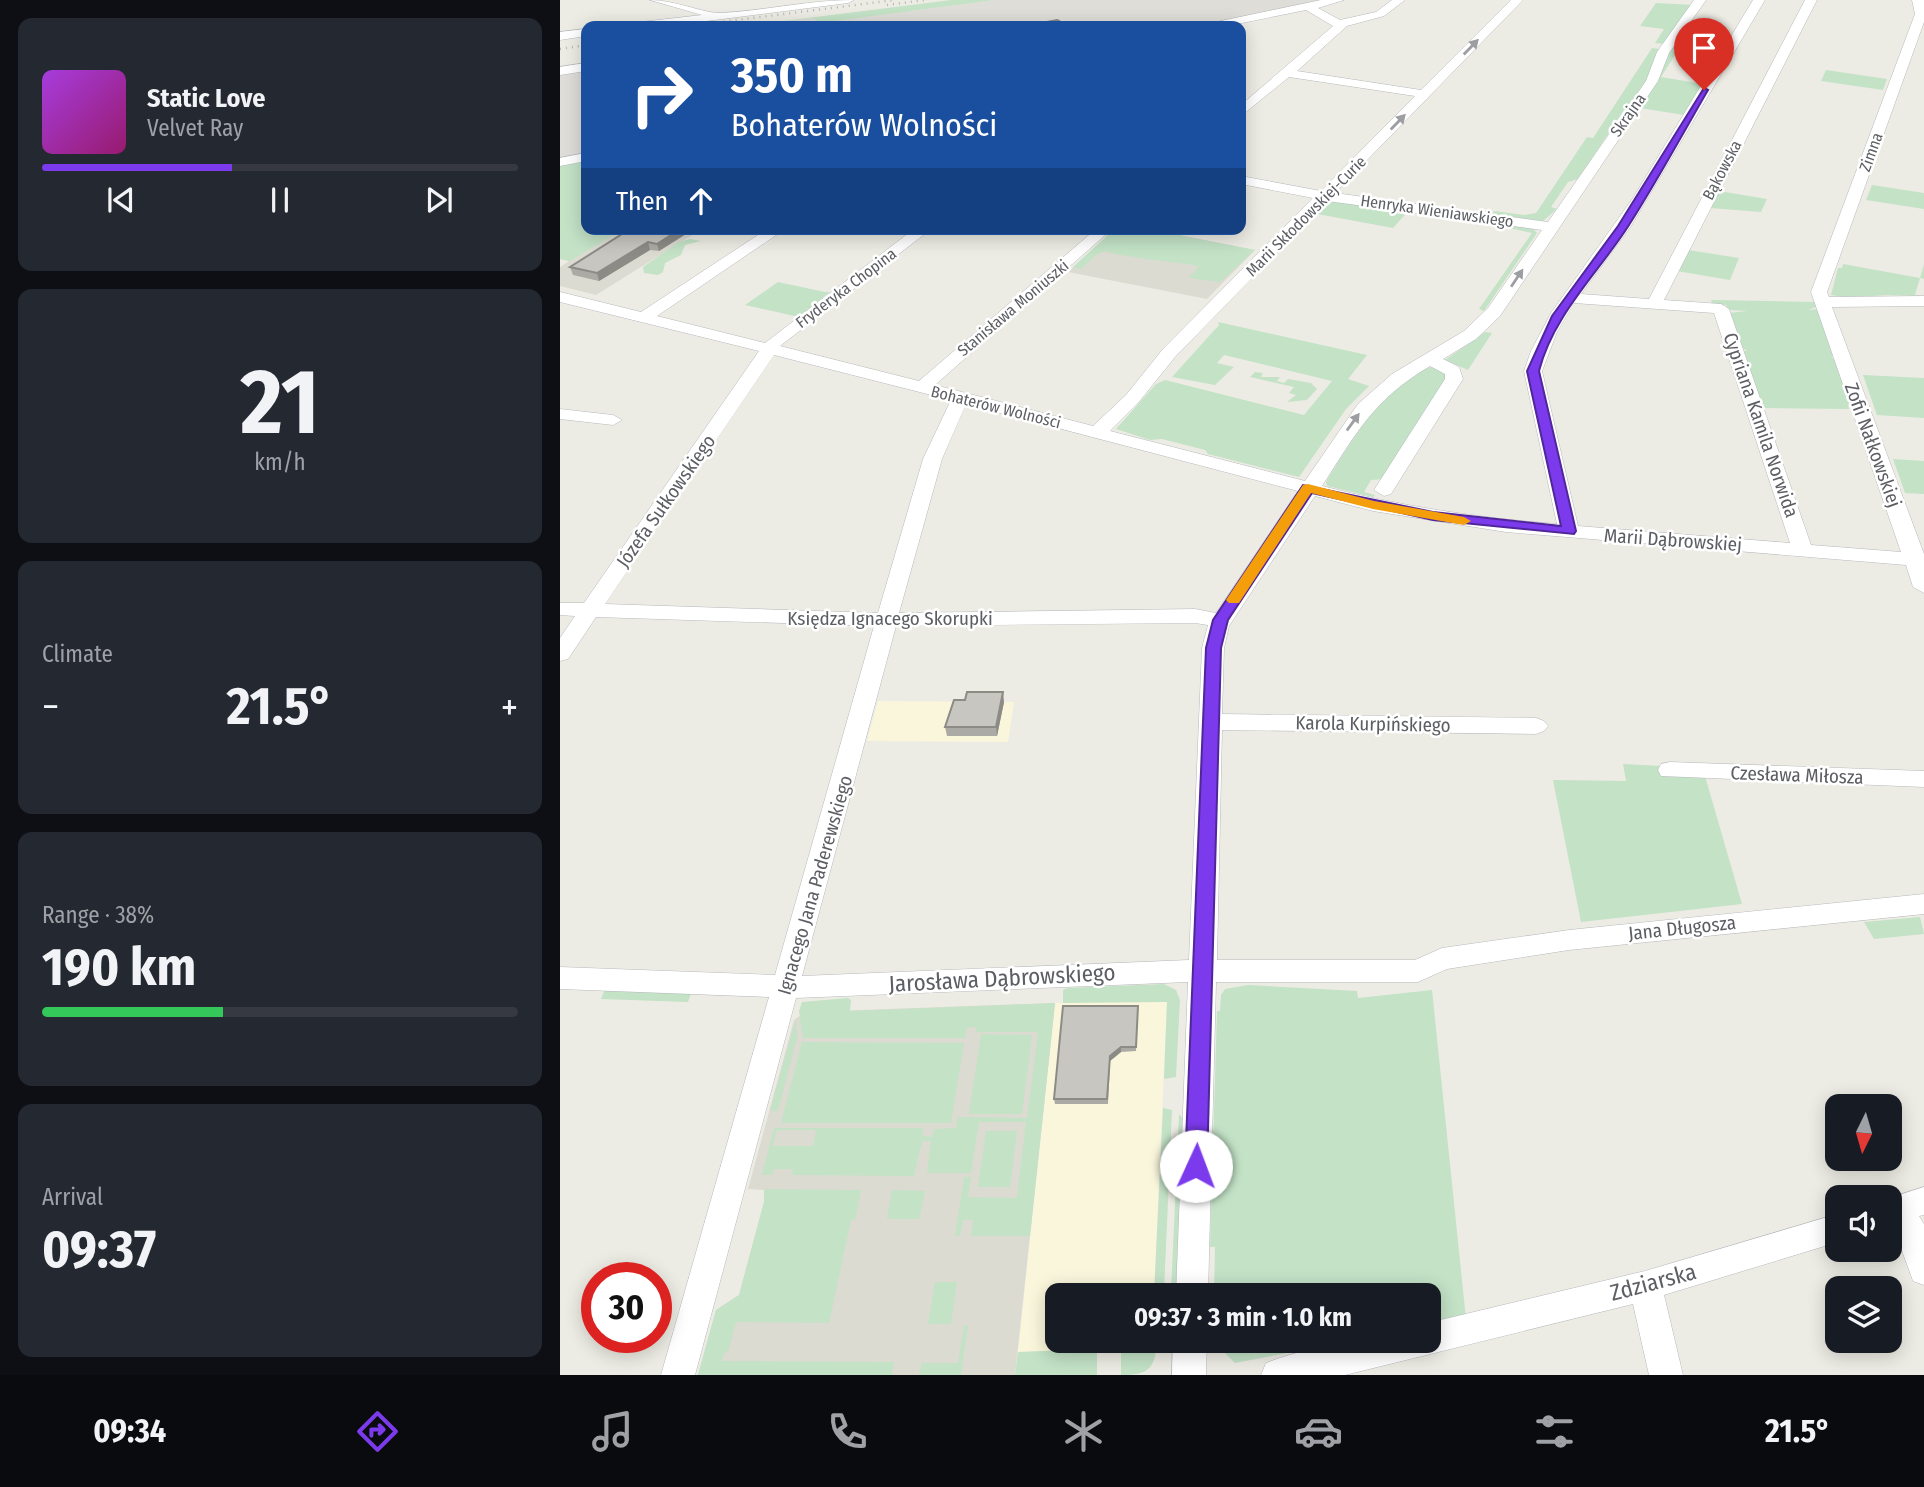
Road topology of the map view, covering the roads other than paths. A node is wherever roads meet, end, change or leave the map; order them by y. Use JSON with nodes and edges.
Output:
{"nodes":[{"id":1,"x":658,"y":0,"type":"edge"},
{"id":2,"x":765,"y":0,"type":"edge"},
{"id":3,"x":848,"y":0,"type":"edge"},
{"id":4,"x":1338,"y":0,"type":"edge"},
{"id":5,"x":1399,"y":0,"type":"edge"},
{"id":6,"x":1517,"y":0,"type":"edge"},
{"id":7,"x":1700,"y":0,"type":"edge"},
{"id":8,"x":1759,"y":0,"type":"edge"},
{"id":9,"x":1811,"y":0,"type":"edge"},
{"id":10,"x":1921,"y":4,"type":"edge"},
{"id":11,"x":1307,"y":6,"type":"junction"},
{"id":12,"x":745,"y":13,"type":"junction"},
{"id":13,"x":717,"y":17,"type":"junction"},
{"id":14,"x":683,"y":21,"type":"edge"},
{"id":15,"x":1235,"y":21,"type":"edge"},
{"id":16,"x":1340,"y":24,"type":"junction"},
{"id":17,"x":581,"y":34,"type":"edge"},
{"id":18,"x":560,"y":36,"type":"edge"},
{"id":19,"x":581,"y":68,"type":"edge"},
{"id":20,"x":560,"y":71,"type":"edge"},
{"id":21,"x":1287,"y":73,"type":"junction"},
{"id":22,"x":1425,"y":94,"type":"junction"},
{"id":23,"x":1246,"y":109,"type":"edge"},
{"id":24,"x":581,"y":158,"type":"edge"},
{"id":25,"x":560,"y":163,"type":"edge"},
{"id":26,"x":1246,"y":181,"type":"edge"},
{"id":27,"x":1326,"y":196,"type":"junction"},
{"id":28,"x":1551,"y":227,"type":"junction"},
{"id":29,"x":769,"y":235,"type":"edge"},
{"id":30,"x":916,"y":235,"type":"edge"},
{"id":31,"x":1098,"y":235,"type":"edge"},
{"id":32,"x":560,"y":297,"type":"edge"},
{"id":33,"x":1572,"y":298,"type":"junction"},
{"id":34,"x":1924,"y":301,"type":"edge"},
{"id":35,"x":1822,"y":302,"type":"junction"},
{"id":36,"x":1654,"y":304,"type":"junction"},
{"id":37,"x":1713,"y":306,"type":"joint"},
{"id":38,"x":644,"y":317,"type":"junction"},
{"id":39,"x":771,"y":348,"type":"junction"},
{"id":40,"x":1430,"y":359,"type":"junction"},
{"id":41,"x":921,"y":388,"type":"junction"},
{"id":42,"x":961,"y":398,"type":"junction"},
{"id":43,"x":560,"y":414,"type":"edge"},
{"id":44,"x":613,"y":420,"type":"dead end"},
{"id":45,"x":1097,"y":433,"type":"junction"},
{"id":46,"x":1308,"y":488,"type":"junction"},
{"id":47,"x":1384,"y":490,"type":"dead end"},
{"id":48,"x":1433,"y":516,"type":"joint"},
{"id":49,"x":1569,"y":531,"type":"junction"},
{"id":50,"x":1803,"y":550,"type":"junction"},
{"id":51,"x":1919,"y":560,"type":"edge"},
{"id":52,"x":1924,"y":587,"type":"edge"},
{"id":53,"x":560,"y":608,"type":"edge"},
{"id":54,"x":589,"y":612,"type":"junction"},
{"id":55,"x":887,"y":620,"type":"junction"},
{"id":56,"x":1221,"y":620,"type":"junction"},
{"id":57,"x":560,"y":654,"type":"edge"},
{"id":58,"x":1211,"y":723,"type":"junction"},
{"id":59,"x":1536,"y":726,"type":"dead end"},
{"id":60,"x":1670,"y":770,"type":"dead end"},
{"id":61,"x":1924,"y":779,"type":"edge"},
{"id":62,"x":1924,"y":904,"type":"edge"},
{"id":63,"x":1442,"y":959,"type":"joint"},
{"id":64,"x":1202,"y":972,"type":"junction"},
{"id":65,"x":560,"y":978,"type":"edge"},
{"id":66,"x":787,"y":987,"type":"junction"},
{"id":67,"x":1903,"y":1208,"type":"edge"},
{"id":68,"x":1825,"y":1232,"type":"edge"},
{"id":69,"x":1924,"y":1270,"type":"edge"},
{"id":70,"x":1192,"y":1283,"type":"edge"},
{"id":71,"x":1645,"y":1286,"type":"junction"},
{"id":72,"x":1441,"y":1336,"type":"edge"},
{"id":73,"x":1190,"y":1353,"type":"edge"},
{"id":74,"x":1369,"y":1353,"type":"edge"},
{"id":75,"x":678,"y":1375,"type":"edge"},
{"id":76,"x":1189,"y":1375,"type":"edge"},
{"id":77,"x":1278,"y":1375,"type":"edge"},
{"id":78,"x":1666,"y":1375,"type":"edge"}],
"edges":[{"from":1,"to":13,"type":"street"},
{"from":2,"to":12,"type":"street"},
{"from":3,"to":12,"type":"street"},
{"from":4,"to":11,"type":"street"},
{"from":5,"to":16,"type":"street"},
{"from":22,"to":6,"type":"street","name":"Marii Skłodowskiej-Curie","one_way":true},
{"from":7,"to":28,"type":"street","name":"Skrajna"},
{"from":8,"to":33,"type":"street"},
{"from":9,"to":36,"type":"street","name":"Bąkowska"},
{"from":10,"to":35,"type":"street","name":"Zimna"},
{"from":11,"to":15,"type":"street"},
{"from":11,"to":16,"type":"street"},
{"from":12,"to":13,"type":"street"},
{"from":13,"to":14,"type":"street"},
{"from":16,"to":21,"type":"street"},
{"from":17,"to":18,"type":"street"},
{"from":19,"to":20,"type":"street"},
{"from":21,"to":22,"type":"street"},
{"from":21,"to":23,"type":"street"},
{"from":27,"to":22,"type":"street","name":"Marii Skłodowskiej-Curie","one_way":true},
{"from":24,"to":25,"type":"street"},
{"from":26,"to":27,"type":"street","name":"Henryka Wieniawskiego"},
{"from":27,"to":28,"type":"street","name":"Henryka Wieniawskiego"},
{"from":27,"to":45,"type":"street","name":"Marii Skłodowskiej-Curie"},
{"from":40,"to":28,"type":"street","name":"Skrajna","one_way":true},
{"from":29,"to":38,"type":"street"},
{"from":30,"to":39,"type":"street","name":"Fryderyka Chopina"},
{"from":31,"to":41,"type":"street","name":"Stanisława Moniuszki"},
{"from":32,"to":38,"type":"street","name":"Bohaterów Wolności"},
{"from":33,"to":36,"type":"street"},
{"from":33,"to":49,"type":"street"},
{"from":34,"to":35,"type":"street"},
{"from":35,"to":51,"type":"street","name":"Zofii Nałkowskiej"},
{"from":36,"to":37,"type":"street"},
{"from":37,"to":50,"type":"street","name":"Cypriana Kamila Norwida"},
{"from":38,"to":39,"type":"street","name":"Bohaterów Wolności"},
{"from":39,"to":41,"type":"street","name":"Bohaterów Wolności"},
{"from":39,"to":54,"type":"street","name":"Józefa Sułkowskiego"},
{"from":46,"to":40,"type":"street","name":"Skrajna","one_way":true},
{"from":40,"to":47,"type":"street"},
{"from":41,"to":42,"type":"street","name":"Bohaterów Wolności"},
{"from":42,"to":45,"type":"street","name":"Bohaterów Wolności"},
{"from":42,"to":55,"type":"street","name":"Ignacego Jana Paderewskiego"},
{"from":43,"to":44,"type":"street"},
{"from":45,"to":46,"type":"street","name":"Bohaterów Wolności"},
{"from":46,"to":48,"type":"street","name":"Bohaterów Wolności"},
{"from":46,"to":56,"type":"street","name":"Skrajna"},
{"from":48,"to":49,"type":"street","name":"Marii Dąbrowskiej"},
{"from":49,"to":50,"type":"street","name":"Marii Dąbrowskiej"},
{"from":50,"to":51,"type":"street","name":"Marii Dąbrowskiej"},
{"from":51,"to":52,"type":"street","name":"Zofii Nałkowskiej"},
{"from":53,"to":54,"type":"street","name":"Księdza Ignacego Skorupki"},
{"from":54,"to":55,"type":"street","name":"Księdza Ignacego Skorupki"},
{"from":54,"to":57,"type":"street","name":"Józefa Sułkowskiego"},
{"from":55,"to":56,"type":"street","name":"Księdza Ignacego Skorupki"},
{"from":55,"to":66,"type":"street","name":"Ignacego Jana Paderewskiego"},
{"from":56,"to":58,"type":"street"},
{"from":58,"to":59,"type":"street","name":"Karola Kurpińskiego"},
{"from":58,"to":64,"type":"street"},
{"from":60,"to":61,"type":"street","name":"Czesława Miłosza"},
{"from":62,"to":63,"type":"street","name":"Jana Długosza"},
{"from":63,"to":64,"type":"street","name":"Jarosława Dąbrowskiego"},
{"from":64,"to":66,"type":"street","name":"Jarosława Dąbrowskiego"},
{"from":64,"to":70,"type":"street"},
{"from":65,"to":66,"type":"street","name":"Jarosława Dąbrowskiego"},
{"from":66,"to":75,"type":"street","name":"Ignacego Jana Paderewskiego"},
{"from":67,"to":69,"type":"street"},
{"from":68,"to":71,"type":"street","name":"Zdziarska"},
{"from":71,"to":72,"type":"street","name":"Zdziarska"},
{"from":71,"to":78,"type":"street"},
{"from":73,"to":76,"type":"street"},
{"from":74,"to":77,"type":"street"}]}
